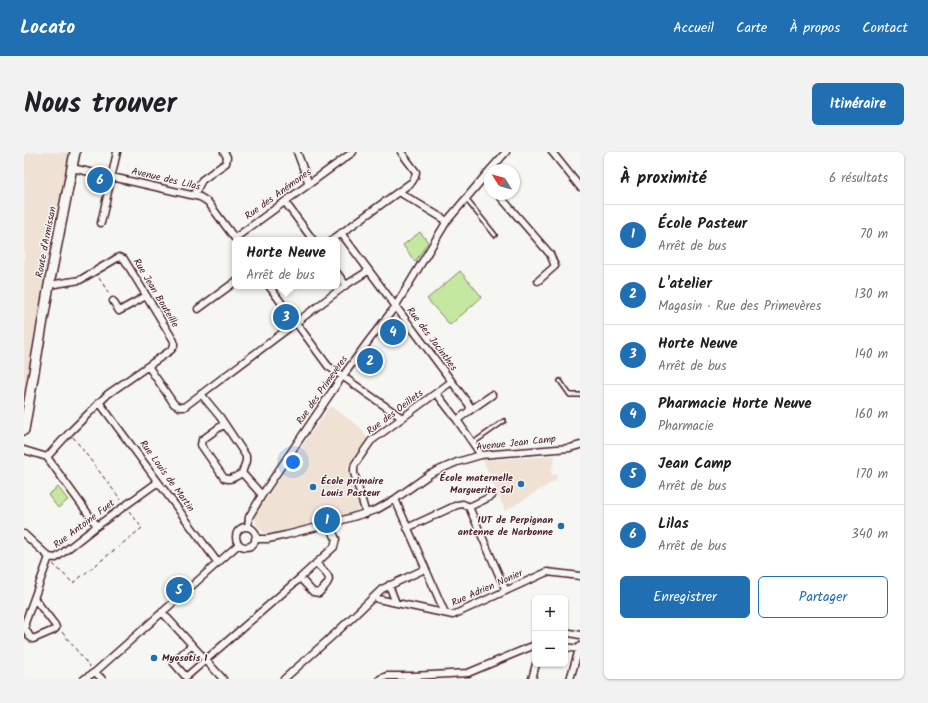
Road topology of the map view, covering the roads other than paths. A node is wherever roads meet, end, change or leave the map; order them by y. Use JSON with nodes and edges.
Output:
{"nodes":[{"id":1,"x":76,"y":152,"type":"edge"},
{"id":2,"x":117,"y":152,"type":"edge"},
{"id":3,"x":224,"y":152,"type":"edge"},
{"id":4,"x":297,"y":152,"type":"edge"},
{"id":5,"x":353,"y":152,"type":"edge"},
{"id":6,"x":402,"y":152,"type":"edge"},
{"id":7,"x":506,"y":152,"type":"edge"},
{"id":8,"x":552,"y":152,"type":"edge"},
{"id":9,"x":495,"y":164,"type":"edge"},
{"id":10,"x":72,"y":168,"type":"junction"},
{"id":11,"x":111,"y":177,"type":"junction"},
{"id":12,"x":483,"y":178,"type":"edge"},
{"id":13,"x":309,"y":184,"type":"junction"},
{"id":14,"x":580,"y":187,"type":"edge"},
{"id":15,"x":399,"y":192,"type":"junction"},
{"id":16,"x":194,"y":195,"type":"junction"},
{"id":17,"x":466,"y":199,"type":"junction"},
{"id":18,"x":503,"y":200,"type":"edge"},
{"id":19,"x":285,"y":202,"type":"junction"},
{"id":20,"x":447,"y":221,"type":"junction"},
{"id":21,"x":101,"y":223,"type":"dead end"},
{"id":22,"x":341,"y":233,"type":"junction"},
{"id":23,"x":495,"y":235,"type":"dead end"},
{"id":24,"x":234,"y":237,"type":"edge"},
{"id":25,"x":239,"y":237,"type":"edge"},
{"id":26,"x":311,"y":237,"type":"edge"},
{"id":27,"x":336,"y":237,"type":"edge"},
{"id":28,"x":368,"y":271,"type":"junction"},
{"id":29,"x":340,"y":277,"type":"edge"},
{"id":30,"x":538,"y":281,"type":"dead end"},
{"id":31,"x":232,"y":284,"type":"edge"},
{"id":32,"x":49,"y":285,"type":"junction"},
{"id":33,"x":346,"y":285,"type":"junction"},
{"id":34,"x":271,"y":289,"type":"edge"},
{"id":35,"x":146,"y":296,"type":"junction"},
{"id":36,"x":113,"y":301,"type":"road end"},
{"id":37,"x":395,"y":307,"type":"junction"},
{"id":38,"x":198,"y":309,"type":"dead end"},
{"id":39,"x":296,"y":322,"type":"junction"},
{"id":40,"x":148,"y":366,"type":"junction"},
{"id":41,"x":343,"y":377,"type":"junction"},
{"id":42,"x":560,"y":381,"type":"dead end"},
{"id":43,"x":451,"y":382,"type":"junction"},
{"id":44,"x":201,"y":394,"type":"junction"},
{"id":45,"x":437,"y":394,"type":"junction"},
{"id":46,"x":492,"y":395,"type":"dead end"},
{"id":47,"x":580,"y":395,"type":"edge"},
{"id":48,"x":100,"y":402,"type":"junction"},
{"id":49,"x":469,"y":411,"type":"junction"},
{"id":50,"x":402,"y":418,"type":"junction"},
{"id":51,"x":457,"y":420,"type":"junction"},
{"id":52,"x":504,"y":421,"type":"dead end"},
{"id":53,"x":224,"y":424,"type":"junction"},
{"id":54,"x":24,"y":430,"type":"edge"},
{"id":55,"x":473,"y":444,"type":"junction"},
{"id":56,"x":580,"y":445,"type":"edge"},
{"id":57,"x":24,"y":450,"type":"edge"},
{"id":58,"x":480,"y":455,"type":"junction"},
{"id":59,"x":47,"y":457,"type":"junction"},
{"id":60,"x":242,"y":473,"type":"junction"},
{"id":61,"x":158,"y":482,"type":"junction"},
{"id":62,"x":262,"y":495,"type":"junction"},
{"id":63,"x":492,"y":496,"type":"dead end"},
{"id":64,"x":395,"y":499,"type":"junction"},
{"id":65,"x":469,"y":507,"type":"junction"},
{"id":66,"x":366,"y":514,"type":"junction"},
{"id":67,"x":330,"y":524,"type":"junction"},
{"id":68,"x":97,"y":526,"type":"junction"},
{"id":69,"x":248,"y":527,"type":"junction"},
{"id":70,"x":407,"y":528,"type":"junction"},
{"id":71,"x":24,"y":534,"type":"edge"},
{"id":72,"x":255,"y":539,"type":"junction"},
{"id":73,"x":238,"y":544,"type":"junction"},
{"id":74,"x":49,"y":557,"type":"junction"},
{"id":75,"x":218,"y":563,"type":"junction"},
{"id":76,"x":316,"y":563,"type":"junction"},
{"id":77,"x":425,"y":569,"type":"junction"},
{"id":78,"x":580,"y":576,"type":"edge"},
{"id":79,"x":300,"y":578,"type":"junction"},
{"id":80,"x":389,"y":585,"type":"junction"},
{"id":81,"x":506,"y":591,"type":"junction"},
{"id":82,"x":34,"y":598,"type":"junction"},
{"id":83,"x":375,"y":598,"type":"junction"},
{"id":84,"x":396,"y":603,"type":"junction"},
{"id":85,"x":162,"y":612,"type":"junction"},
{"id":86,"x":445,"y":614,"type":"junction"},
{"id":87,"x":568,"y":633,"type":"edge"},
{"id":88,"x":580,"y":635,"type":"edge"},
{"id":89,"x":192,"y":645,"type":"junction"},
{"id":90,"x":532,"y":646,"type":"edge"},
{"id":91,"x":568,"y":647,"type":"edge"},
{"id":92,"x":580,"y":648,"type":"edge"},
{"id":93,"x":206,"y":660,"type":"junction"},
{"id":94,"x":535,"y":667,"type":"edge"},
{"id":95,"x":95,"y":672,"type":"junction"},
{"id":96,"x":467,"y":676,"type":"edge"},
{"id":97,"x":86,"y":678,"type":"edge"},
{"id":98,"x":411,"y":678,"type":"edge"},
{"id":99,"x":102,"y":679,"type":"edge"},
{"id":100,"x":223,"y":679,"type":"edge"},
{"id":101,"x":284,"y":679,"type":"edge"},
{"id":102,"x":380,"y":679,"type":"edge"},
{"id":103,"x":532,"y":679,"type":"edge"},
{"id":104,"x":570,"y":679,"type":"edge"}],
"edges":[{"from":1,"to":10,"type":"street","name":"Route d'Armissan"},
{"from":2,"to":11,"type":"street"},
{"from":3,"to":16,"type":"street"},
{"from":4,"to":13,"type":"street"},
{"from":5,"to":13,"type":"street","name":"Rue des Anémones"},
{"from":6,"to":15,"type":"street"},
{"from":7,"to":9,"type":"street","name":"Rue des Primevères"},
{"from":8,"to":14,"type":"street"},
{"from":10,"to":11,"type":"street","name":"Avenue des Lilas"},
{"from":10,"to":32,"type":"street","name":"Route d'Armissan"},
{"from":11,"to":16,"type":"street","name":"Avenue des Lilas"},
{"from":11,"to":21,"type":"street"},
{"from":12,"to":17,"type":"street","name":"Rue des Primevères"},
{"from":13,"to":19,"type":"street","name":"Rue des Anémones"},
{"from":15,"to":20,"type":"street"},
{"from":15,"to":22,"type":"street"},
{"from":16,"to":24,"type":"street","name":"Avenue des Lilas"},
{"from":17,"to":20,"type":"street","name":"Rue des Primevères"},
{"from":17,"to":23,"type":"lane"},
{"from":18,"to":30,"type":"street"},
{"from":19,"to":25,"type":"street","name":"Rue des Anémones"},
{"from":19,"to":26,"type":"street"},
{"from":20,"to":37,"type":"street","name":"Rue des Primevères"},
{"from":22,"to":27,"type":"street"},
{"from":22,"to":28,"type":"street","name":"Rue des Jacinthes"},
{"from":28,"to":33,"type":"street"},
{"from":28,"to":37,"type":"street","name":"Rue des Jacinthes"},
{"from":29,"to":33,"type":"street"},
{"from":31,"to":38,"type":"street"},
{"from":32,"to":35,"type":"street","name":"Rue Jean Bouteille"},
{"from":32,"to":54,"type":"street","name":"Route d'Armissan"},
{"from":33,"to":39,"type":"street"},
{"from":34,"to":39,"type":"street"},
{"from":35,"to":36,"type":"street"},
{"from":35,"to":40,"type":"street","name":"Rue Jean Bouteille"},
{"from":37,"to":41,"type":"street","name":"Rue des Primevères"},
{"from":37,"to":43,"type":"street","name":"Rue des Jacinthes"},
{"from":39,"to":41,"type":"street"},
{"from":39,"to":44,"type":"street"},
{"from":40,"to":44,"type":"street"},
{"from":40,"to":48,"type":"street","name":"Rue Jean Bouteille"},
{"from":41,"to":50,"type":"street"},
{"from":41,"to":62,"type":"street","name":"Rue des Primevères"},
{"from":42,"to":47,"type":"lane"},
{"from":43,"to":45,"type":"street","name":"Rue des Oeillets"},
{"from":43,"to":49,"type":"street","name":"Rue des Jacinthes"},
{"from":44,"to":53,"type":"street"},
{"from":45,"to":50,"type":"street","name":"Rue des Oeillets"},
{"from":45,"to":51,"type":"street","name":"Rue des Oeillets"},
{"from":46,"to":49,"type":"street"},
{"from":48,"to":59,"type":"street","name":"Rue Jean Bouteille"},
{"from":48,"to":61,"type":"street","name":"Rue Louis de Martin"},
{"from":49,"to":51,"type":"street"},
{"from":50,"to":66,"type":"street","name":"Rue des Oeillets"},
{"from":51,"to":55,"type":"street"},
{"from":52,"to":55,"type":"lane"},
{"from":53,"to":60,"type":"street"},
{"from":53,"to":60,"type":"street"},
{"from":55,"to":58,"type":"street"},
{"from":56,"to":58,"type":"street","name":"Avenue Jean Camp"},
{"from":57,"to":59,"type":"street"},
{"from":58,"to":64,"type":"street","name":"Avenue Jean Camp"},
{"from":59,"to":68,"type":"street"},
{"from":60,"to":62,"type":"street"},
{"from":61,"to":68,"type":"street","name":"Rue Antoine Fuet"},
{"from":61,"to":75,"type":"street","name":"Rue Louis de Martin"},
{"from":62,"to":69,"type":"street","name":"Rue des Primevères"},
{"from":63,"to":65,"type":"street"},
{"from":64,"to":66,"type":"street","name":"Avenue Jean Camp"},
{"from":64,"to":70,"type":"street"},
{"from":65,"to":70,"type":"street"},
{"from":65,"to":81,"type":"street"},
{"from":66,"to":67,"type":"street","name":"Avenue Jean Camp"},
{"from":67,"to":72,"type":"street","name":"Avenue Jean Camp"},
{"from":67,"to":76,"type":"street"},
{"from":68,"to":74,"type":"street","name":"Rue Antoine Fuet"},
{"from":69,"to":72,"type":"street"},
{"from":69,"to":73,"type":"street"},
{"from":70,"to":77,"type":"street"},
{"from":71,"to":74,"type":"street","name":"Rue Antoine Fuet"},
{"from":72,"to":73,"type":"street","name":"Avenue Jean Camp"},
{"from":73,"to":75,"type":"street"},
{"from":74,"to":82,"type":"street"},
{"from":75,"to":85,"type":"street"},
{"from":76,"to":79,"type":"street"},
{"from":76,"to":79,"type":"street"},
{"from":77,"to":80,"type":"street"},
{"from":77,"to":86,"type":"street"},
{"from":78,"to":81,"type":"street","name":"Rue Adrien Nonier"},
{"from":79,"to":93,"type":"street"},
{"from":80,"to":83,"type":"street"},
{"from":80,"to":84,"type":"street"},
{"from":81,"to":86,"type":"street","name":"Rue Adrien Nonier"},
{"from":82,"to":82,"type":"street"},
{"from":83,"to":84,"type":"street","name":"Rue Adrien Nonier"},
{"from":83,"to":101,"type":"street"},
{"from":84,"to":86,"type":"street","name":"Rue Adrien Nonier"},
{"from":85,"to":89,"type":"street"},
{"from":85,"to":95,"type":"street"},
{"from":87,"to":88,"type":"street"},
{"from":89,"to":93,"type":"street"},
{"from":89,"to":93,"type":"street"},
{"from":90,"to":96,"type":"street"},
{"from":91,"to":92,"type":"street"},
{"from":92,"to":104,"type":"street"},
{"from":93,"to":100,"type":"street"},
{"from":94,"to":103,"type":"street"},
{"from":95,"to":97,"type":"street"},
{"from":95,"to":99,"type":"street"},
{"from":96,"to":98,"type":"street"},
{"from":98,"to":102,"type":"street"}]}
